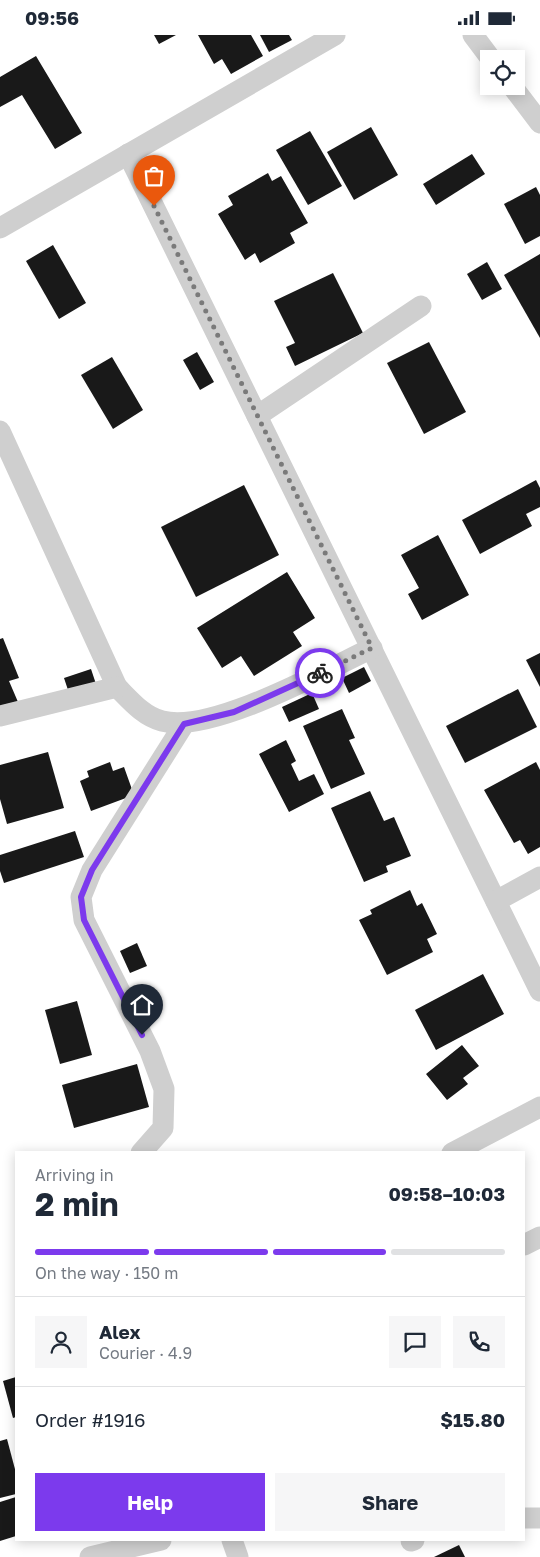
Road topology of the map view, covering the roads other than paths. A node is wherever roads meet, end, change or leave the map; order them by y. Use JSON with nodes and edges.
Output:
{"nodes":[{"id":1,"x":335,"y":35,"type":"edge"},
{"id":2,"x":473,"y":35,"type":"edge"},
{"id":3,"x":484,"y":50,"type":"edge"},
{"id":4,"x":519,"y":95,"type":"edge"},
{"id":5,"x":540,"y":123,"type":"edge"},
{"id":6,"x":128,"y":154,"type":"junction"},
{"id":7,"x":0,"y":228,"type":"edge"},
{"id":8,"x":421,"y":306,"type":"dead end"},
{"id":9,"x":258,"y":416,"type":"junction"},
{"id":10,"x":0,"y":431,"type":"edge"},
{"id":11,"x":372,"y":648,"type":"junction"},
{"id":12,"x":117,"y":687,"type":"junction"},
{"id":13,"x":0,"y":716,"type":"edge"},
{"id":14,"x":184,"y":724,"type":"junction"},
{"id":15,"x":540,"y":877,"type":"edge"},
{"id":16,"x":496,"y":901,"type":"junction"},
{"id":17,"x":540,"y":991,"type":"edge"},
{"id":18,"x":540,"y":1107,"type":"edge"},
{"id":19,"x":143,"y":1151,"type":"edge"},
{"id":20,"x":456,"y":1151,"type":"edge"},
{"id":21,"x":540,"y":1237,"type":"edge"},
{"id":22,"x":525,"y":1244,"type":"edge"},
{"id":23,"x":525,"y":1518,"type":"edge"},
{"id":24,"x":540,"y":1518,"type":"edge"},
{"id":25,"x":157,"y":1541,"type":"edge"},
{"id":26,"x":232,"y":1541,"type":"edge"},
{"id":27,"x":90,"y":1557,"type":"edge"},
{"id":28,"x":238,"y":1557,"type":"edge"}],
"edges":[{"from":1,"to":6,"type":"street"},
{"from":2,"to":3,"type":"street"},
{"from":4,"to":5,"type":"street"},
{"from":6,"to":7,"type":"street"},
{"from":6,"to":9,"type":"street"},
{"from":8,"to":9,"type":"street"},
{"from":9,"to":11,"type":"street"},
{"from":10,"to":12,"type":"street"},
{"from":11,"to":14,"type":"street"},
{"from":11,"to":16,"type":"street"},
{"from":12,"to":13,"type":"street"},
{"from":12,"to":14,"type":"street"},
{"from":14,"to":19,"type":"street"},
{"from":15,"to":16,"type":"street"},
{"from":16,"to":17,"type":"street"},
{"from":18,"to":20,"type":"street"},
{"from":21,"to":22,"type":"street"},
{"from":23,"to":24,"type":"street"},
{"from":25,"to":27,"type":"street"},
{"from":26,"to":28,"type":"street"}]}
